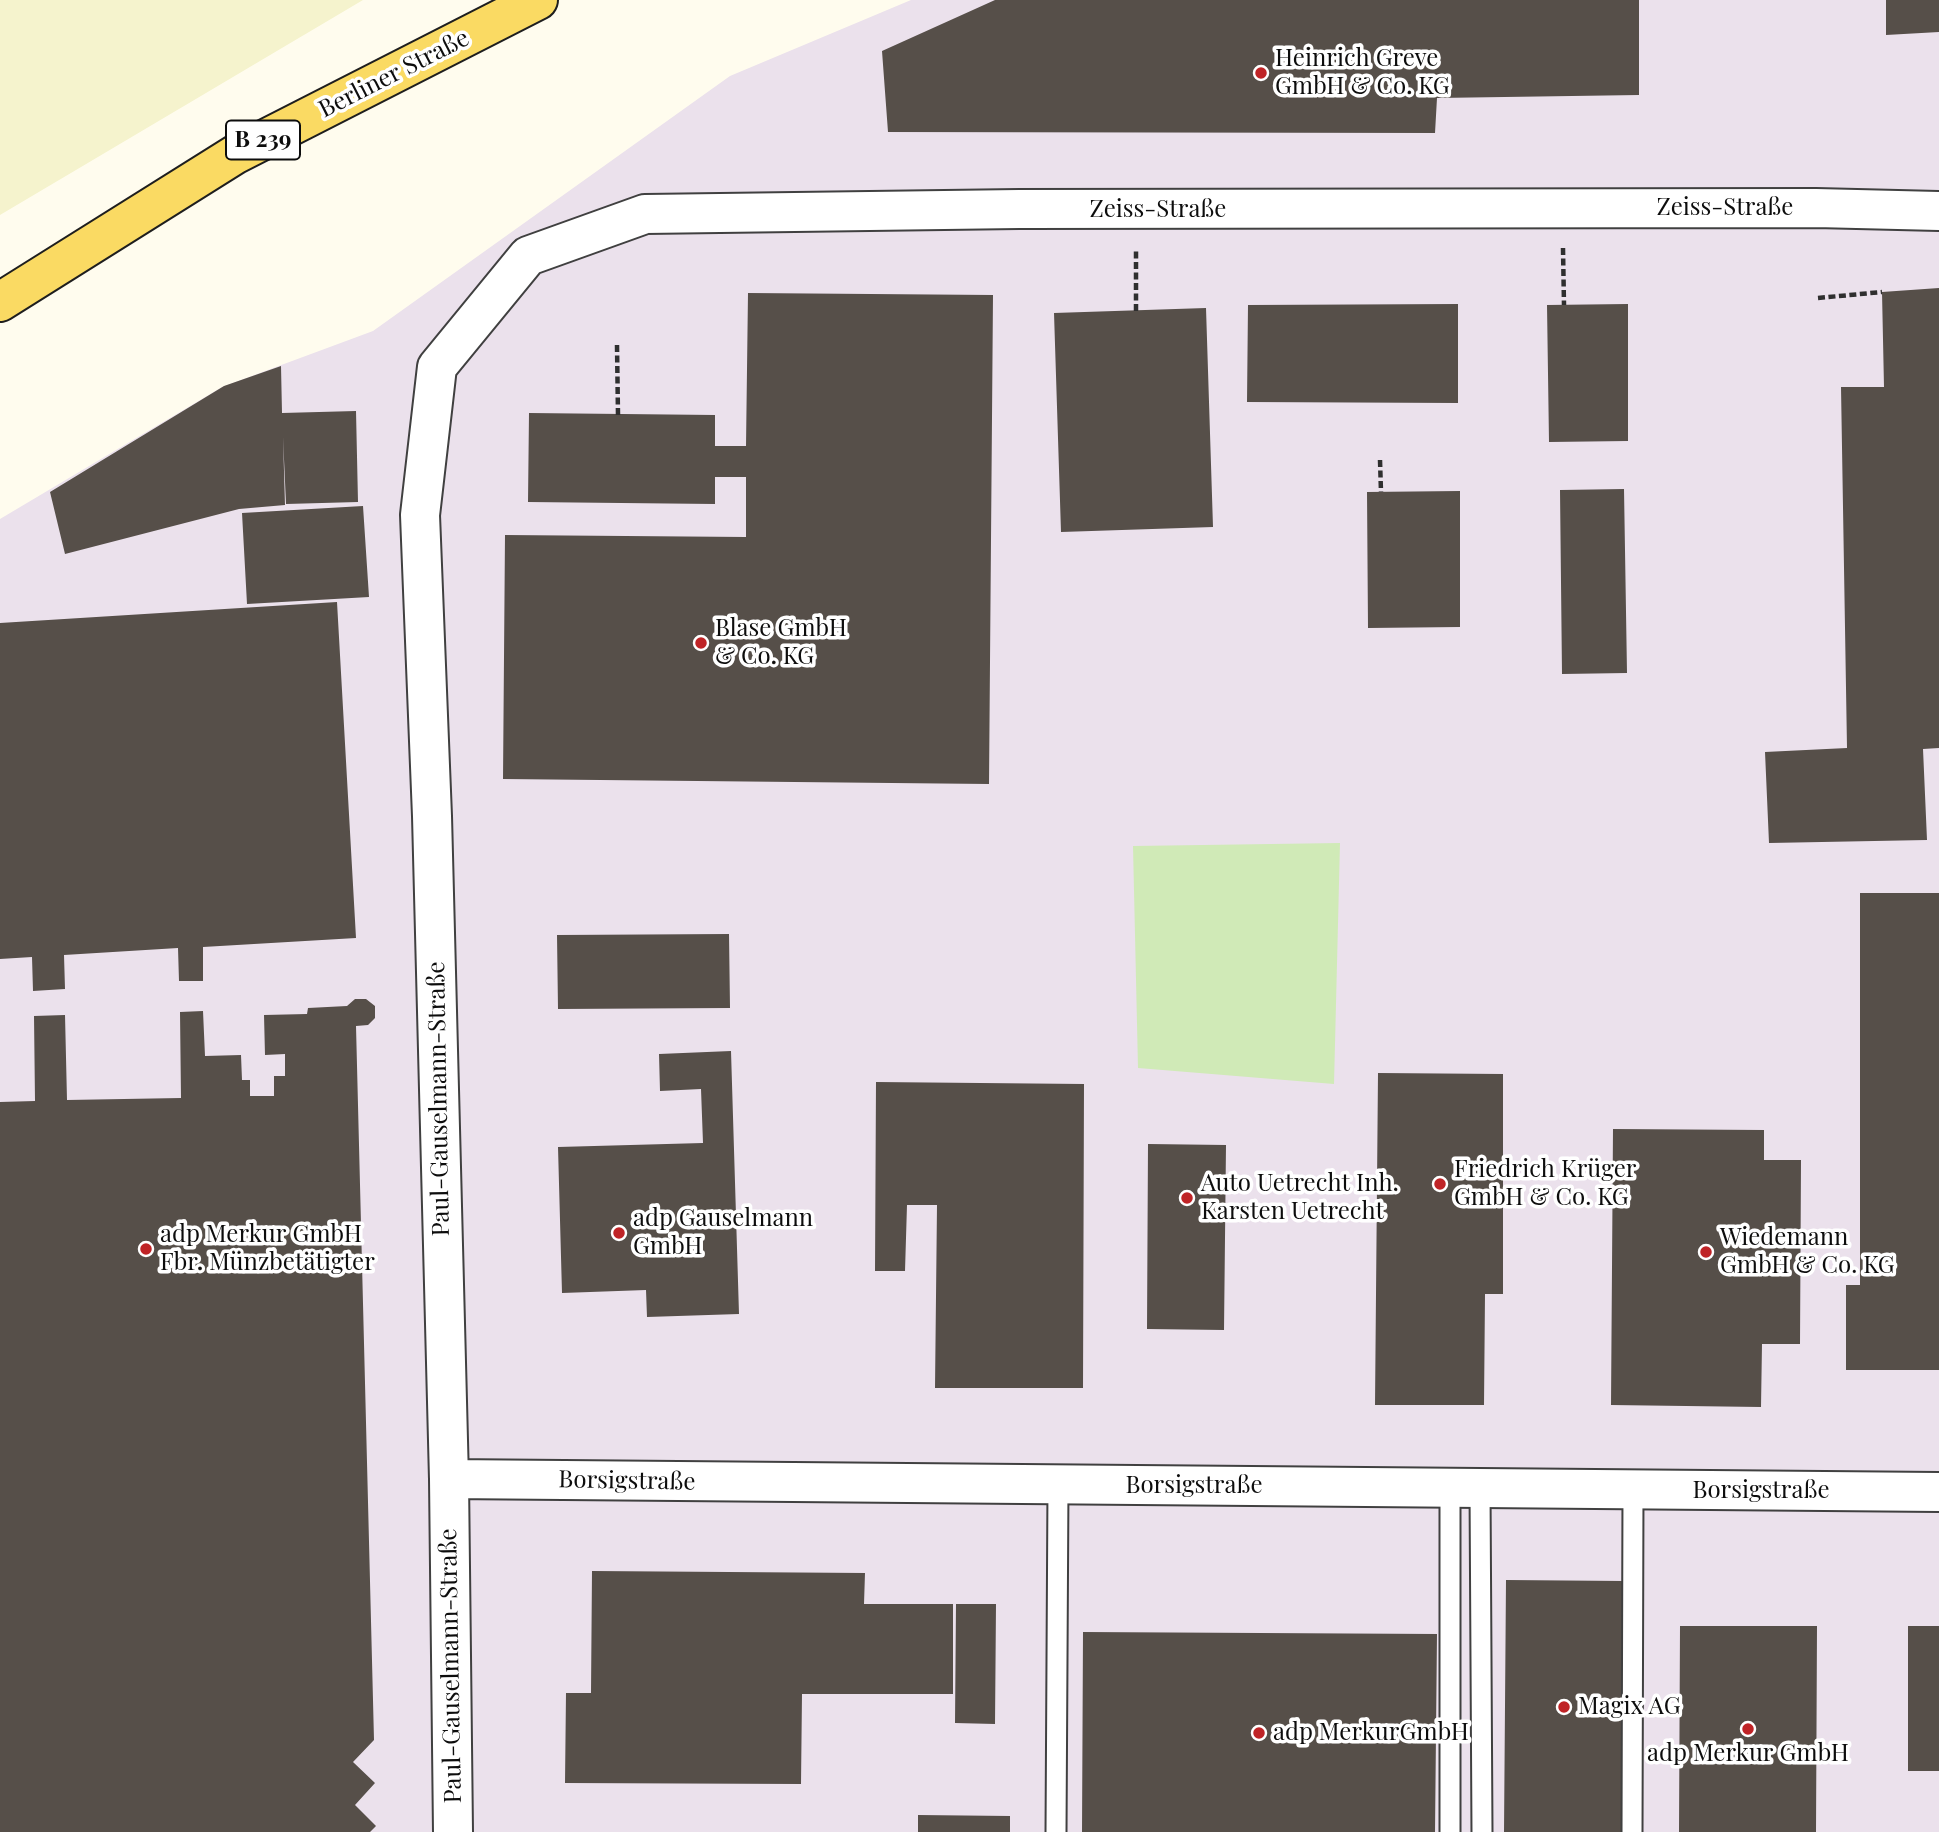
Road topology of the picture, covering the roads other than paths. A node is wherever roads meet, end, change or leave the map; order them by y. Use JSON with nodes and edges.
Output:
{"nodes":[{"id":1,"x":538,"y":0,"type":"edge"},
{"id":2,"x":1939,"y":211,"type":"edge"},
{"id":3,"x":0,"y":302,"type":"edge"},
{"id":4,"x":437,"y":367,"type":"joint"},
{"id":5,"x":449,"y":1479,"type":"junction"},
{"id":6,"x":1058,"y":1485,"type":"junction"},
{"id":7,"x":1465,"y":1488,"type":"junction"},
{"id":8,"x":1633,"y":1490,"type":"junction"},
{"id":9,"x":1939,"y":1492,"type":"edge"},
{"id":10,"x":453,"y":1832,"type":"edge"},
{"id":11,"x":1055,"y":1832,"type":"edge"},
{"id":12,"x":1450,"y":1832,"type":"edge"},
{"id":13,"x":1482,"y":1832,"type":"edge"},
{"id":14,"x":1632,"y":1832,"type":"edge"}],
"edges":[{"from":1,"to":3,"type":"main road","name":"Berliner Straße","number":"B 239"},
{"from":2,"to":4,"type":"street","name":"Zeiss-Straße"},
{"from":4,"to":5,"type":"street","name":"Paul-Gauselmann-Straße"},
{"from":5,"to":6,"type":"street","name":"Borsigstraße"},
{"from":5,"to":10,"type":"street","name":"Paul-Gauselmann-Straße"},
{"from":6,"to":7,"type":"street","name":"Borsigstraße"},
{"from":6,"to":11,"type":"lane"},
{"from":7,"to":8,"type":"street","name":"Borsigstraße"},
{"from":7,"to":12,"type":"lane"},
{"from":7,"to":13,"type":"lane"},
{"from":8,"to":9,"type":"street","name":"Borsigstraße"},
{"from":8,"to":14,"type":"lane"}]}
